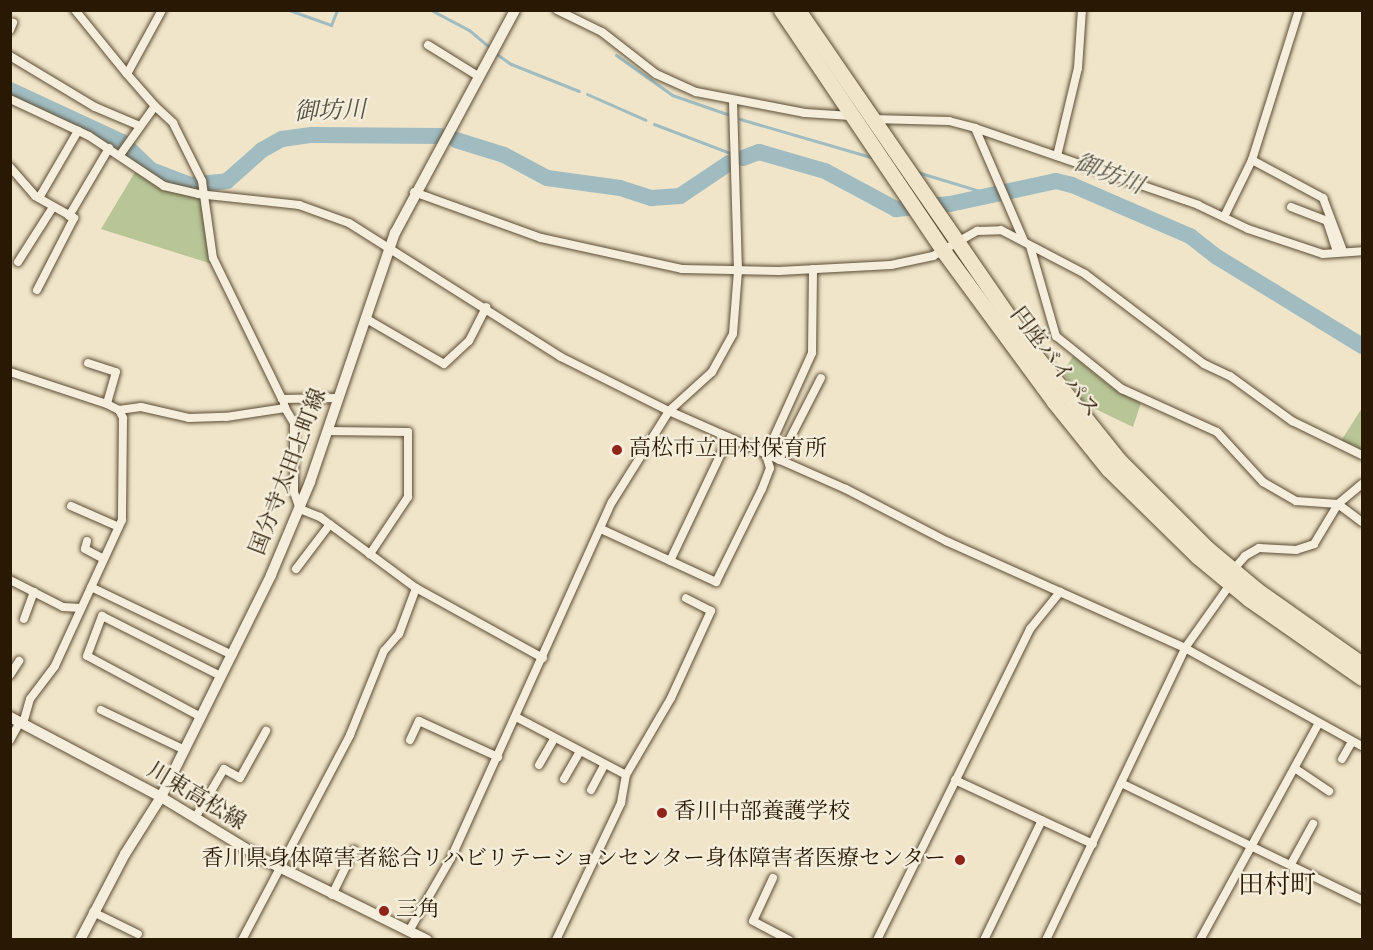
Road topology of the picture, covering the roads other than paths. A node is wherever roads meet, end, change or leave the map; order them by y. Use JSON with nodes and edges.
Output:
{"nodes":[{"id":1,"x":75,"y":10,"type":"edge"},
{"id":2,"x":162,"y":10,"type":"edge"},
{"id":3,"x":515,"y":10,"type":"edge"},
{"id":4,"x":557,"y":10,"type":"edge"},
{"id":5,"x":781,"y":10,"type":"edge"},
{"id":6,"x":798,"y":10,"type":"edge"},
{"id":7,"x":806,"y":10,"type":"edge"},
{"id":8,"x":1082,"y":10,"type":"edge"},
{"id":9,"x":1299,"y":10,"type":"edge"},
{"id":10,"x":428,"y":45,"type":"dead end"},
{"id":11,"x":10,"y":56,"type":"edge"},
{"id":12,"x":127,"y":74,"type":"junction"},
{"id":13,"x":478,"y":76,"type":"junction"},
{"id":14,"x":10,"y":99,"type":"edge"},
{"id":15,"x":733,"y":102,"type":"junction"},
{"id":16,"x":155,"y":106,"type":"junction"},
{"id":17,"x":853,"y":116,"type":"junction"},
{"id":18,"x":876,"y":119,"type":"junction"},
{"id":19,"x":140,"y":126,"type":"junction"},
{"id":20,"x":975,"y":128,"type":"junction"},
{"id":21,"x":78,"y":131,"type":"junction"},
{"id":22,"x":109,"y":148,"type":"junction"},
{"id":23,"x":124,"y":148,"type":"junction"},
{"id":24,"x":1057,"y":156,"type":"junction"},
{"id":25,"x":1252,"y":160,"type":"junction"},
{"id":26,"x":10,"y":168,"type":"edge"},
{"id":27,"x":203,"y":188,"type":"junction"},
{"id":28,"x":414,"y":192,"type":"junction"},
{"id":29,"x":39,"y":198,"type":"junction"},
{"id":30,"x":53,"y":207,"type":"junction"},
{"id":31,"x":1291,"y":207,"type":"dead end"},
{"id":32,"x":69,"y":216,"type":"junction"},
{"id":33,"x":1224,"y":217,"type":"junction"},
{"id":34,"x":1027,"y":244,"type":"junction"},
{"id":35,"x":950,"y":247,"type":"junction"},
{"id":36,"x":389,"y":248,"type":"junction"},
{"id":37,"x":1362,"y":251,"type":"edge"},
{"id":38,"x":1340,"y":252,"type":"junction"},
{"id":39,"x":18,"y":262,"type":"dead end"},
{"id":40,"x":813,"y":269,"type":"junction"},
{"id":41,"x":738,"y":271,"type":"junction"},
{"id":42,"x":37,"y":290,"type":"dead end"},
{"id":43,"x":486,"y":307,"type":"junction"},
{"id":44,"x":365,"y":318,"type":"junction"},
{"id":45,"x":88,"y":363,"type":"dead end"},
{"id":46,"x":10,"y":372,"type":"edge"},
{"id":47,"x":821,"y":378,"type":"dead end"},
{"id":48,"x":338,"y":398,"type":"junction"},
{"id":49,"x":282,"y":399,"type":"junction"},
{"id":50,"x":107,"y":404,"type":"junction"},
{"id":51,"x":285,"y":408,"type":"junction"},
{"id":52,"x":119,"y":410,"type":"junction"},
{"id":53,"x":669,"y":411,"type":"junction"},
{"id":54,"x":327,"y":431,"type":"junction"},
{"id":55,"x":729,"y":438,"type":"junction"},
{"id":56,"x":766,"y":455,"type":"junction"},
{"id":57,"x":1362,"y":455,"type":"edge"},
{"id":58,"x":778,"y":460,"type":"junction"},
{"id":59,"x":1362,"y":484,"type":"edge"},
{"id":60,"x":1338,"y":504,"type":"junction"},
{"id":61,"x":72,"y":506,"type":"dead end"},
{"id":62,"x":300,"y":508,"type":"junction"},
{"id":63,"x":1362,"y":522,"type":"edge"},
{"id":64,"x":330,"y":524,"type":"junction"},
{"id":65,"x":119,"y":527,"type":"junction"},
{"id":66,"x":602,"y":529,"type":"junction"},
{"id":67,"x":87,"y":541,"type":"dead end"},
{"id":68,"x":370,"y":554,"type":"junction"},
{"id":69,"x":104,"y":559,"type":"junction"},
{"id":70,"x":670,"y":561,"type":"junction"},
{"id":71,"x":296,"y":569,"type":"dead end"},
{"id":72,"x":1234,"y":576,"type":"junction"},
{"id":73,"x":10,"y":580,"type":"edge"},
{"id":74,"x":91,"y":587,"type":"junction"},
{"id":75,"x":416,"y":588,"type":"junction"},
{"id":76,"x":34,"y":592,"type":"junction"},
{"id":77,"x":1060,"y":592,"type":"junction"},
{"id":78,"x":686,"y":598,"type":"dead end"},
{"id":79,"x":81,"y":608,"type":"junction"},
{"id":80,"x":24,"y":619,"type":"dead end"},
{"id":81,"x":1185,"y":648,"type":"junction"},
{"id":82,"x":232,"y":655,"type":"junction"},
{"id":83,"x":543,"y":658,"type":"junction"},
{"id":84,"x":19,"y":661,"type":"dead end"},
{"id":85,"x":1362,"y":664,"type":"edge"},
{"id":86,"x":10,"y":675,"type":"edge"},
{"id":87,"x":221,"y":676,"type":"junction"},
{"id":88,"x":1362,"y":678,"type":"edge"},
{"id":89,"x":101,"y":710,"type":"dead end"},
{"id":90,"x":201,"y":717,"type":"junction"},
{"id":91,"x":516,"y":717,"type":"junction"},
{"id":92,"x":18,"y":720,"type":"edge"},
{"id":93,"x":1319,"y":723,"type":"junction"},
{"id":94,"x":266,"y":731,"type":"dead end"},
{"id":95,"x":554,"y":739,"type":"junction"},
{"id":96,"x":10,"y":740,"type":"edge"},
{"id":97,"x":410,"y":740,"type":"dead end"},
{"id":98,"x":1352,"y":742,"type":"junction"},
{"id":99,"x":1362,"y":746,"type":"edge"},
{"id":100,"x":185,"y":750,"type":"junction"},
{"id":101,"x":579,"y":753,"type":"junction"},
{"id":102,"x":498,"y":757,"type":"junction"},
{"id":103,"x":1342,"y":759,"type":"dead end"},
{"id":104,"x":539,"y":765,"type":"dead end"},
{"id":105,"x":604,"y":766,"type":"junction"},
{"id":106,"x":1296,"y":769,"type":"junction"},
{"id":107,"x":626,"y":775,"type":"junction"},
{"id":108,"x":564,"y":779,"type":"dead end"},
{"id":109,"x":956,"y":780,"type":"junction"},
{"id":110,"x":1121,"y":783,"type":"junction"},
{"id":111,"x":591,"y":790,"type":"dead end"},
{"id":112,"x":1329,"y":791,"type":"dead end"},
{"id":113,"x":161,"y":797,"type":"junction"},
{"id":114,"x":195,"y":818,"type":"junction"},
{"id":115,"x":1042,"y":820,"type":"junction"},
{"id":116,"x":1313,"y":824,"type":"dead end"},
{"id":117,"x":1250,"y":842,"type":"junction"},
{"id":118,"x":1093,"y":843,"type":"junction"},
{"id":119,"x":354,"y":850,"type":"dead end"},
{"id":120,"x":1291,"y":864,"type":"junction"},
{"id":121,"x":279,"y":868,"type":"junction"},
{"id":122,"x":773,"y":878,"type":"dead end"},
{"id":123,"x":332,"y":895,"type":"junction"},
{"id":124,"x":1362,"y":900,"type":"edge"},
{"id":125,"x":93,"y":912,"type":"junction"},
{"id":126,"x":409,"y":931,"type":"junction"},
{"id":127,"x":138,"y":934,"type":"dead end"},
{"id":128,"x":80,"y":939,"type":"edge"},
{"id":129,"x":244,"y":939,"type":"edge"},
{"id":130,"x":427,"y":939,"type":"edge"},
{"id":131,"x":556,"y":939,"type":"edge"},
{"id":132,"x":789,"y":939,"type":"edge"},
{"id":133,"x":877,"y":939,"type":"edge"},
{"id":134,"x":984,"y":939,"type":"edge"},
{"id":135,"x":1046,"y":939,"type":"edge"},
{"id":136,"x":1200,"y":939,"type":"edge"}],
"edges":[{"from":1,"to":12,"type":"street"},
{"from":2,"to":12,"type":"street"},
{"from":3,"to":13,"type":"main road","name":"国分寺太田上町線"},
{"from":4,"to":15,"type":"street"},
{"from":5,"to":17,"type":"highway","name":"円座バイパス"},
{"from":6,"to":18,"type":"highway","name":"円座バイパス"},
{"from":7,"to":18,"type":"street"},
{"from":8,"to":24,"type":"street"},
{"from":9,"to":25,"type":"street"},
{"from":10,"to":13,"type":"street"},
{"from":11,"to":19,"type":"street"},
{"from":12,"to":16,"type":"street"},
{"from":13,"to":28,"type":"main road","name":"国分寺太田上町線"},
{"from":14,"to":21,"type":"street"},
{"from":15,"to":17,"type":"street"},
{"from":15,"to":41,"type":"street"},
{"from":16,"to":19,"type":"street"},
{"from":16,"to":27,"type":"street"},
{"from":17,"to":18,"type":"street"},
{"from":17,"to":35,"type":"highway","name":"円座バイパス"},
{"from":18,"to":20,"type":"street"},
{"from":18,"to":35,"type":"highway","name":"円座バイパス"},
{"from":19,"to":23,"type":"street"},
{"from":20,"to":24,"type":"street"},
{"from":20,"to":34,"type":"street"},
{"from":21,"to":22,"type":"street"},
{"from":21,"to":29,"type":"street"},
{"from":22,"to":23,"type":"street"},
{"from":22,"to":32,"type":"street"},
{"from":23,"to":27,"type":"street"},
{"from":24,"to":33,"type":"street"},
{"from":25,"to":33,"type":"street"},
{"from":25,"to":38,"type":"street"},
{"from":26,"to":29,"type":"street"},
{"from":27,"to":36,"type":"street"},
{"from":27,"to":49,"type":"street"},
{"from":28,"to":36,"type":"main road","name":"国分寺太田上町線"},
{"from":28,"to":41,"type":"street"},
{"from":29,"to":30,"type":"street"},
{"from":30,"to":32,"type":"street"},
{"from":30,"to":39,"type":"street"},
{"from":31,"to":38,"type":"street"},
{"from":32,"to":42,"type":"street"},
{"from":33,"to":38,"type":"street"},
{"from":34,"to":35,"type":"street"},
{"from":34,"to":57,"type":"street"},
{"from":34,"to":60,"type":"street"},
{"from":35,"to":40,"type":"street"},
{"from":35,"to":72,"type":"highway","name":"円座バイパス"},
{"from":36,"to":43,"type":"street"},
{"from":36,"to":44,"type":"main road","name":"国分寺太田上町線"},
{"from":37,"to":38,"type":"street"},
{"from":40,"to":41,"type":"street"},
{"from":40,"to":56,"type":"street"},
{"from":41,"to":53,"type":"street"},
{"from":43,"to":44,"type":"street"},
{"from":43,"to":53,"type":"street"},
{"from":44,"to":48,"type":"main road","name":"国分寺太田上町線"},
{"from":45,"to":50,"type":"street"},
{"from":46,"to":50,"type":"street"},
{"from":47,"to":58,"type":"street"},
{"from":48,"to":49,"type":"street"},
{"from":48,"to":54,"type":"main road","name":"国分寺太田上町線"},
{"from":49,"to":51,"type":"street"},
{"from":50,"to":52,"type":"street"},
{"from":51,"to":52,"type":"street"},
{"from":51,"to":62,"type":"street"},
{"from":52,"to":65,"type":"street"},
{"from":53,"to":55,"type":"street"},
{"from":53,"to":66,"type":"street"},
{"from":54,"to":62,"type":"main road","name":"国分寺太田上町線"},
{"from":54,"to":68,"type":"street"},
{"from":55,"to":56,"type":"street"},
{"from":55,"to":70,"type":"street"},
{"from":56,"to":58,"type":"street"},
{"from":56,"to":70,"type":"street"},
{"from":58,"to":77,"type":"street"},
{"from":59,"to":60,"type":"street"},
{"from":60,"to":63,"type":"street"},
{"from":60,"to":72,"type":"street"},
{"from":61,"to":65,"type":"street"},
{"from":62,"to":64,"type":"street"},
{"from":62,"to":82,"type":"main road","name":"国分寺太田上町線"},
{"from":64,"to":68,"type":"street"},
{"from":64,"to":71,"type":"street"},
{"from":65,"to":69,"type":"street"},
{"from":66,"to":70,"type":"street"},
{"from":66,"to":83,"type":"street"},
{"from":67,"to":69,"type":"street"},
{"from":68,"to":75,"type":"street"},
{"from":69,"to":74,"type":"street"},
{"from":72,"to":81,"type":"street"},
{"from":72,"to":85,"type":"highway","name":"円座バイパス"},
{"from":72,"to":88,"type":"highway","name":"円座バイパス"},
{"from":73,"to":76,"type":"street"},
{"from":74,"to":79,"type":"street"},
{"from":74,"to":82,"type":"street"},
{"from":75,"to":83,"type":"street"},
{"from":75,"to":121,"type":"street"},
{"from":76,"to":79,"type":"street"},
{"from":76,"to":80,"type":"street"},
{"from":77,"to":81,"type":"street"},
{"from":77,"to":109,"type":"street"},
{"from":78,"to":107,"type":"street"},
{"from":79,"to":92,"type":"street"},
{"from":81,"to":93,"type":"street"},
{"from":81,"to":110,"type":"street"},
{"from":82,"to":87,"type":"main road","name":"国分寺太田上町線"},
{"from":83,"to":91,"type":"street"},
{"from":84,"to":86,"type":"street"},
{"from":87,"to":90,"type":"main road","name":"国分寺太田上町線"},
{"from":87,"to":90,"type":"street"},
{"from":89,"to":100,"type":"street"},
{"from":90,"to":100,"type":"main road","name":"国分寺太田上町線"},
{"from":91,"to":95,"type":"street"},
{"from":91,"to":102,"type":"street"},
{"from":92,"to":96,"type":"street"},
{"from":92,"to":113,"type":"main road","name":"川東高松線"},
{"from":93,"to":98,"type":"street"},
{"from":93,"to":106,"type":"street"},
{"from":94,"to":114,"type":"street"},
{"from":95,"to":101,"type":"street"},
{"from":95,"to":104,"type":"street"},
{"from":97,"to":102,"type":"street"},
{"from":98,"to":99,"type":"street"},
{"from":98,"to":103,"type":"street"},
{"from":100,"to":113,"type":"main road","name":"国分寺太田上町線"},
{"from":101,"to":105,"type":"street"},
{"from":101,"to":108,"type":"street"},
{"from":102,"to":126,"type":"street"},
{"from":105,"to":107,"type":"street"},
{"from":105,"to":111,"type":"street"},
{"from":106,"to":112,"type":"street"},
{"from":106,"to":117,"type":"street"},
{"from":107,"to":131,"type":"street"},
{"from":109,"to":115,"type":"street"},
{"from":109,"to":133,"type":"street"},
{"from":110,"to":117,"type":"street"},
{"from":110,"to":118,"type":"street"},
{"from":113,"to":114,"type":"main road","name":"川東高松線"},
{"from":113,"to":125,"type":"main road","name":"国分寺太田上町線"},
{"from":114,"to":121,"type":"main road","name":"川東高松線"},
{"from":115,"to":118,"type":"street"},
{"from":115,"to":134,"type":"street"},
{"from":116,"to":120,"type":"street"},
{"from":117,"to":120,"type":"street"},
{"from":117,"to":136,"type":"street"},
{"from":118,"to":135,"type":"street"},
{"from":119,"to":123,"type":"street"},
{"from":120,"to":124,"type":"street"},
{"from":121,"to":123,"type":"main road","name":"川東高松線"},
{"from":121,"to":129,"type":"street"},
{"from":122,"to":132,"type":"street"},
{"from":123,"to":126,"type":"main road","name":"川東高松線"},
{"from":125,"to":127,"type":"street"},
{"from":125,"to":128,"type":"main road","name":"国分寺太田上町線"},
{"from":126,"to":130,"type":"main road","name":"川東高松線"}]}
